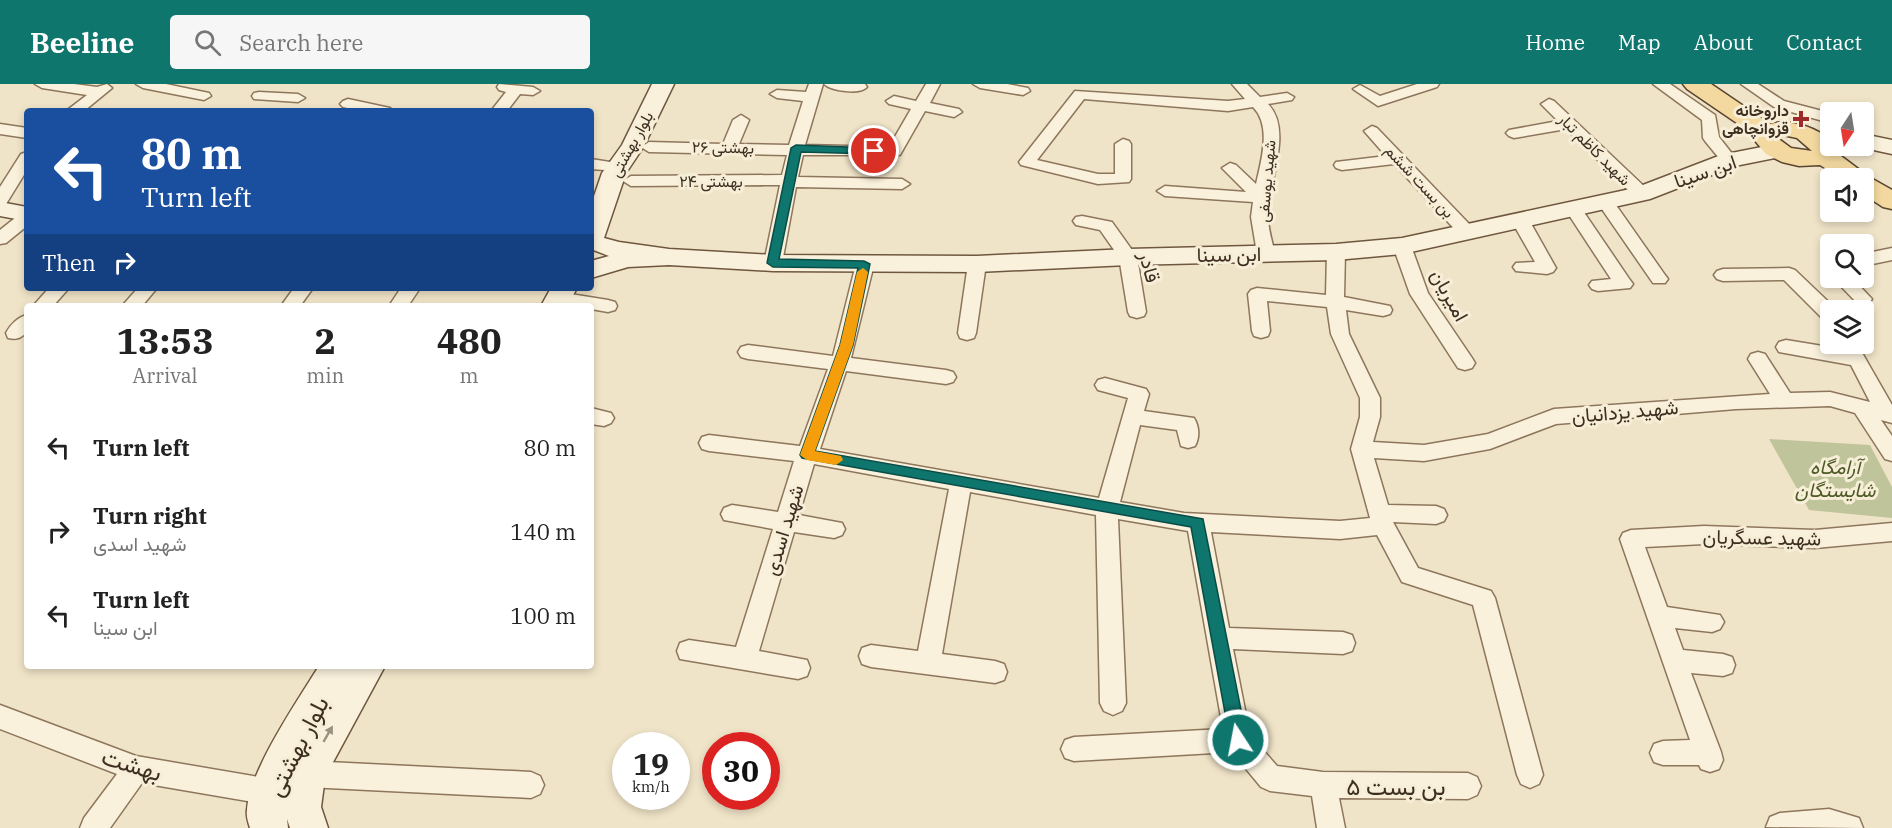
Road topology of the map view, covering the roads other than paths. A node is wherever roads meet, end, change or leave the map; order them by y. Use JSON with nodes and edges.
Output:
{"nodes":[{"id":1,"x":42,"y":84,"type":"edge"},
{"id":2,"x":143,"y":84,"type":"edge"},
{"id":3,"x":310,"y":84,"type":"edge"},
{"id":4,"x":651,"y":84,"type":"edge"},
{"id":5,"x":663,"y":84,"type":"edge"},
{"id":6,"x":831,"y":84,"type":"edge"},
{"id":7,"x":933,"y":84,"type":"edge"},
{"id":8,"x":980,"y":84,"type":"edge"},
{"id":9,"x":1239,"y":84,"type":"edge"},
{"id":10,"x":1432,"y":84,"type":"edge"},
{"id":11,"x":1660,"y":84,"type":"edge"},
{"id":12,"x":1695,"y":84,"type":"edge"},
{"id":13,"x":1714,"y":84,"type":"edge"},
{"id":14,"x":1748,"y":84,"type":"edge"},
{"id":15,"x":860,"y":87,"type":"dead end"},
{"id":16,"x":105,"y":88,"type":"edge"},
{"id":17,"x":1360,"y":88,"type":"dead end"},
{"id":18,"x":814,"y":90,"type":"edge"},
{"id":19,"x":533,"y":91,"type":"dead end"},
{"id":20,"x":1023,"y":91,"type":"dead end"},
{"id":21,"x":777,"y":94,"type":"dead end"},
{"id":22,"x":204,"y":96,"type":"dead end"},
{"id":23,"x":259,"y":96,"type":"dead end"},
{"id":24,"x":1287,"y":97,"type":"dead end"},
{"id":25,"x":298,"y":98,"type":"junction"},
{"id":26,"x":894,"y":101,"type":"dead end"},
{"id":27,"x":1255,"y":102,"type":"junction"},
{"id":28,"x":348,"y":104,"type":"dead end"},
{"id":29,"x":1549,"y":104,"type":"dead end"},
{"id":30,"x":921,"y":106,"type":"junction"},
{"id":31,"x":78,"y":108,"type":"edge"},
{"id":32,"x":292,"y":108,"type":"edge"},
{"id":33,"x":369,"y":108,"type":"edge"},
{"id":34,"x":500,"y":108,"type":"edge"},
{"id":35,"x":954,"y":112,"type":"dead end"},
{"id":36,"x":1820,"y":115,"type":"edge"},
{"id":37,"x":741,"y":120,"type":"dead end"},
{"id":38,"x":1570,"y":124,"type":"junction"},
{"id":39,"x":0,"y":129,"type":"edge"},
{"id":40,"x":1372,"y":131,"type":"dead end"},
{"id":41,"x":24,"y":133,"type":"edge"},
{"id":42,"x":1514,"y":133,"type":"dead end"},
{"id":43,"x":1775,"y":137,"type":"junction"},
{"id":44,"x":1874,"y":142,"type":"edge"},
{"id":45,"x":1122,"y":144,"type":"dead end"},
{"id":46,"x":649,"y":147,"type":"dead end"},
{"id":47,"x":730,"y":147,"type":"junction"},
{"id":48,"x":1818,"y":147,"type":"edge"},
{"id":49,"x":1892,"y":147,"type":"edge"},
{"id":50,"x":796,"y":148,"type":"junction"},
{"id":51,"x":1399,"y":159,"type":"junction"},
{"id":52,"x":1729,"y":160,"type":"junction"},
{"id":53,"x":24,"y":162,"type":"edge"},
{"id":54,"x":598,"y":165,"type":"edge"},
{"id":55,"x":1342,"y":165,"type":"dead end"},
{"id":56,"x":1230,"y":168,"type":"dead end"},
{"id":57,"x":1830,"y":168,"type":"edge"},
{"id":58,"x":1844,"y":168,"type":"edge"},
{"id":59,"x":631,"y":181,"type":"dead end"},
{"id":60,"x":791,"y":181,"type":"junction"},
{"id":61,"x":594,"y":182,"type":"edge"},
{"id":62,"x":902,"y":184,"type":"dead end"},
{"id":63,"x":1874,"y":190,"type":"edge"},
{"id":64,"x":1165,"y":191,"type":"dead end"},
{"id":65,"x":1642,"y":194,"type":"junction"},
{"id":66,"x":1263,"y":198,"type":"junction"},
{"id":67,"x":0,"y":200,"type":"edge"},
{"id":68,"x":1892,"y":201,"type":"edge"},
{"id":69,"x":1605,"y":202,"type":"junction"},
{"id":70,"x":1874,"y":203,"type":"edge"},
{"id":71,"x":0,"y":209,"type":"edge"},
{"id":72,"x":1573,"y":209,"type":"junction"},
{"id":73,"x":1892,"y":214,"type":"edge"},
{"id":74,"x":19,"y":219,"type":"edge"},
{"id":75,"x":1520,"y":220,"type":"junction"},
{"id":76,"x":1082,"y":221,"type":"dead end"},
{"id":77,"x":1467,"y":232,"type":"junction"},
{"id":78,"x":0,"y":239,"type":"edge"},
{"id":79,"x":594,"y":241,"type":"edge"},
{"id":80,"x":1402,"y":246,"type":"junction"},
{"id":81,"x":1336,"y":252,"type":"junction"},
{"id":82,"x":1266,"y":253,"type":"junction"},
{"id":83,"x":1892,"y":255,"type":"edge"},
{"id":84,"x":1128,"y":256,"type":"junction"},
{"id":85,"x":669,"y":257,"type":"junction"},
{"id":86,"x":1874,"y":258,"type":"edge"},
{"id":87,"x":773,"y":263,"type":"junction"},
{"id":88,"x":864,"y":264,"type":"junction"},
{"id":89,"x":977,"y":264,"type":"junction"},
{"id":90,"x":594,"y":266,"type":"edge"},
{"id":91,"x":1522,"y":267,"type":"dead end"},
{"id":92,"x":594,"y":268,"type":"edge"},
{"id":93,"x":1723,"y":275,"type":"dead end"},
{"id":94,"x":1659,"y":279,"type":"dead end"},
{"id":95,"x":1598,"y":285,"type":"dead end"},
{"id":96,"x":1852,"y":288,"type":"edge"},
{"id":97,"x":57,"y":291,"type":"edge"},
{"id":98,"x":145,"y":291,"type":"edge"},
{"id":99,"x":302,"y":291,"type":"edge"},
{"id":100,"x":554,"y":295,"type":"edge"},
{"id":101,"x":1863,"y":299,"type":"dead end"},
{"id":102,"x":1335,"y":302,"type":"junction"},
{"id":103,"x":45,"y":303,"type":"edge"},
{"id":104,"x":134,"y":303,"type":"edge"},
{"id":105,"x":292,"y":303,"type":"edge"},
{"id":106,"x":539,"y":303,"type":"edge"},
{"id":107,"x":593,"y":303,"type":"edge"},
{"id":108,"x":594,"y":303,"type":"edge"},
{"id":109,"x":1820,"y":305,"type":"edge"},
{"id":110,"x":608,"y":306,"type":"dead end"},
{"id":111,"x":1383,"y":310,"type":"dead end"},
{"id":112,"x":1137,"y":312,"type":"dead end"},
{"id":113,"x":1262,"y":331,"type":"dead end"},
{"id":114,"x":967,"y":333,"type":"dead end"},
{"id":115,"x":1786,"y":347,"type":"dead end"},
{"id":116,"x":1820,"y":349,"type":"edge"},
{"id":117,"x":748,"y":352,"type":"dead end"},
{"id":118,"x":1855,"y":354,"type":"edge"},
{"id":119,"x":1758,"y":359,"type":"dead end"},
{"id":120,"x":1465,"y":363,"type":"dead end"},
{"id":121,"x":840,"y":364,"type":"junction"},
{"id":122,"x":946,"y":377,"type":"dead end"},
{"id":123,"x":1105,"y":385,"type":"dead end"},
{"id":124,"x":1784,"y":400,"type":"junction"},
{"id":125,"x":1862,"y":407,"type":"junction"},
{"id":126,"x":1889,"y":414,"type":"edge"},
{"id":127,"x":1132,"y":417,"type":"junction"},
{"id":128,"x":1188,"y":440,"type":"dead end"},
{"id":129,"x":709,"y":443,"type":"dead end"},
{"id":130,"x":1361,"y":449,"type":"junction"},
{"id":131,"x":1892,"y":453,"type":"edge"},
{"id":132,"x":807,"y":455,"type":"junction"},
{"id":133,"x":961,"y":482,"type":"junction"},
{"id":134,"x":1107,"y":508,"type":"junction"},
{"id":135,"x":732,"y":514,"type":"dead end"},
{"id":136,"x":1436,"y":515,"type":"dead end"},
{"id":137,"x":1381,"y":519,"type":"junction"},
{"id":138,"x":785,"y":522,"type":"junction"},
{"id":139,"x":1198,"y":523,"type":"junction"},
{"id":140,"x":834,"y":529,"type":"dead end"},
{"id":141,"x":1892,"y":532,"type":"edge"},
{"id":142,"x":1659,"y":616,"type":"junction"},
{"id":143,"x":1712,"y":622,"type":"dead end"},
{"id":144,"x":1219,"y":638,"type":"junction"},
{"id":145,"x":1343,"y":643,"type":"dead end"},
{"id":146,"x":689,"y":651,"type":"dead end"},
{"id":147,"x":871,"y":656,"type":"dead end"},
{"id":148,"x":745,"y":658,"type":"junction"},
{"id":149,"x":1674,"y":660,"type":"junction"},
{"id":150,"x":928,"y":663,"type":"junction"},
{"id":151,"x":1724,"y":665,"type":"dead end"},
{"id":152,"x":798,"y":668,"type":"dead end"},
{"id":153,"x":336,"y":669,"type":"edge"},
{"id":154,"x":365,"y":669,"type":"edge"},
{"id":155,"x":995,"y":672,"type":"dead end"},
{"id":156,"x":1113,"y":703,"type":"dead end"},
{"id":157,"x":0,"y":717,"type":"edge"},
{"id":158,"x":1238,"y":740,"type":"junction"},
{"id":159,"x":1074,"y":749,"type":"dead end"},
{"id":160,"x":1662,"y":753,"type":"dead end"},
{"id":161,"x":136,"y":769,"type":"junction"},
{"id":162,"x":306,"y":774,"type":"junction"},
{"id":163,"x":1530,"y":775,"type":"dead end"},
{"id":164,"x":531,"y":785,"type":"dead end"},
{"id":165,"x":1323,"y":785,"type":"junction"},
{"id":166,"x":1468,"y":786,"type":"dead end"},
{"id":167,"x":270,"y":792,"type":"junction"},
{"id":168,"x":1780,"y":827,"type":"edge"},
{"id":169,"x":94,"y":828,"type":"edge"},
{"id":170,"x":269,"y":828,"type":"edge"},
{"id":171,"x":309,"y":828,"type":"edge"},
{"id":172,"x":1331,"y":828,"type":"edge"},
{"id":173,"x":1849,"y":828,"type":"edge"}],
"edges":[{"from":1,"to":16,"type":"street"},
{"from":2,"to":22,"type":"street"},
{"from":3,"to":25,"type":"street"},
{"from":4,"to":54,"type":"main road","name":"بلوار بهشتی"},
{"from":5,"to":79,"type":"main road","name":"بلوار بهشتی"},
{"from":6,"to":15,"type":"street"},
{"from":7,"to":30,"type":"street"},
{"from":8,"to":20,"type":"street"},
{"from":9,"to":27,"type":"street","name":"شهید یوسفی"},
{"from":10,"to":17,"type":"street"},
{"from":11,"to":52,"type":"street"},
{"from":12,"to":43,"type":"main road"},
{"from":13,"to":43,"type":"main road"},
{"from":14,"to":36,"type":"street"},
{"from":16,"to":31,"type":"street"},
{"from":18,"to":21,"type":"street"},
{"from":18,"to":50,"type":"street"},
{"from":19,"to":34,"type":"street"},
{"from":23,"to":25,"type":"street"},
{"from":24,"to":27,"type":"street"},
{"from":25,"to":32,"type":"street"},
{"from":26,"to":30,"type":"street"},
{"from":27,"to":45,"type":"street"},
{"from":27,"to":66,"type":"street","name":"شهید یوسفی"},
{"from":28,"to":33,"type":"street"},
{"from":29,"to":38,"type":"street","name":"شهید کاظم تبار"},
{"from":30,"to":35,"type":"street"},
{"from":30,"to":50,"type":"street","name":"بهشتی ۲۶"},
{"from":37,"to":47,"type":"street"},
{"from":38,"to":42,"type":"street"},
{"from":38,"to":65,"type":"street","name":"شهید کاظم تبار"},
{"from":39,"to":41,"type":"street"},
{"from":40,"to":51,"type":"street","name":"بن بست ششم"},
{"from":43,"to":48,"type":"main road"},
{"from":43,"to":52,"type":"main road","name":"ابن سینا"},
{"from":44,"to":49,"type":"main road"},
{"from":46,"to":47,"type":"street","name":"بهشتی ۲۶"},
{"from":47,"to":50,"type":"street","name":"بهشتی ۲۶"},
{"from":48,"to":57,"type":"main road"},
{"from":48,"to":58,"type":"main road"},
{"from":50,"to":60,"type":"street"},
{"from":51,"to":55,"type":"street"},
{"from":51,"to":77,"type":"street","name":"بن بست ششم"},
{"from":52,"to":65,"type":"main road","name":"ابن سینا"},
{"from":53,"to":67,"type":"street"},
{"from":54,"to":61,"type":"main road","name":"بلوار بهشتی"},
{"from":56,"to":66,"type":"street"},
{"from":59,"to":60,"type":"street","name":"بهشتی ۲۴"},
{"from":60,"to":62,"type":"street","name":"بهشتی ۲۴"},
{"from":60,"to":87,"type":"street"},
{"from":63,"to":68,"type":"main road"},
{"from":64,"to":66,"type":"street"},
{"from":65,"to":69,"type":"main road","name":"ابن سینا"},
{"from":66,"to":82,"type":"street","name":"شهید یوسفی"},
{"from":69,"to":72,"type":"main road","name":"ابن سینا"},
{"from":69,"to":94,"type":"street"},
{"from":70,"to":73,"type":"main road"},
{"from":71,"to":74,"type":"main road"},
{"from":72,"to":75,"type":"main road","name":"ابن سینا"},
{"from":72,"to":95,"type":"street"},
{"from":74,"to":78,"type":"street"},
{"from":75,"to":77,"type":"main road","name":"ابن سینا"},
{"from":75,"to":91,"type":"street"},
{"from":76,"to":84,"type":"street","name":"قادر"},
{"from":77,"to":80,"type":"main road","name":"ابن سینا"},
{"from":79,"to":85,"type":"main road"},
{"from":79,"to":90,"type":"main road","name":"بلوار بهشتی"},
{"from":80,"to":81,"type":"main road","name":"ابن سینا"},
{"from":80,"to":120,"type":"street","name":"امیریان"},
{"from":81,"to":82,"type":"main road","name":"ابن سینا"},
{"from":81,"to":102,"type":"street"},
{"from":82,"to":84,"type":"main road","name":"ابن سینا"},
{"from":83,"to":86,"type":"street"},
{"from":84,"to":89,"type":"main road","name":"ابن سینا"},
{"from":84,"to":112,"type":"street","name":"قادر"},
{"from":85,"to":87,"type":"main road","name":"ابن سینا"},
{"from":85,"to":92,"type":"main road"},
{"from":87,"to":88,"type":"main road","name":"ابن سینا"},
{"from":88,"to":89,"type":"main road","name":"ابن سینا"},
{"from":88,"to":121,"type":"street","name":"شهید اسدی"},
{"from":89,"to":114,"type":"street"},
{"from":93,"to":109,"type":"street"},
{"from":96,"to":101,"type":"street"},
{"from":97,"to":103,"type":"street"},
{"from":98,"to":104,"type":"street"},
{"from":99,"to":105,"type":"street"},
{"from":100,"to":106,"type":"main road"},
{"from":100,"to":107,"type":"street"},
{"from":102,"to":111,"type":"street"},
{"from":102,"to":113,"type":"street"},
{"from":102,"to":130,"type":"street"},
{"from":108,"to":110,"type":"street"},
{"from":115,"to":116,"type":"street"},
{"from":117,"to":121,"type":"street"},
{"from":118,"to":126,"type":"street"},
{"from":119,"to":124,"type":"street"},
{"from":121,"to":122,"type":"street"},
{"from":121,"to":132,"type":"street","name":"شهید اسدی"},
{"from":123,"to":127,"type":"street"},
{"from":124,"to":125,"type":"street","name":"شهید یزدانیان"},
{"from":124,"to":130,"type":"street","name":"شهید یزدانیان"},
{"from":125,"to":126,"type":"street","name":"شهید یزدانیان"},
{"from":125,"to":131,"type":"street"},
{"from":127,"to":128,"type":"street"},
{"from":127,"to":134,"type":"street"},
{"from":129,"to":132,"type":"street"},
{"from":130,"to":137,"type":"street"},
{"from":132,"to":133,"type":"street"},
{"from":132,"to":138,"type":"street","name":"شهید اسدی"},
{"from":133,"to":134,"type":"street"},
{"from":133,"to":150,"type":"street"},
{"from":134,"to":139,"type":"street"},
{"from":134,"to":156,"type":"street"},
{"from":135,"to":138,"type":"street"},
{"from":136,"to":137,"type":"street"},
{"from":137,"to":139,"type":"street"},
{"from":137,"to":163,"type":"street"},
{"from":138,"to":140,"type":"street"},
{"from":138,"to":148,"type":"street","name":"شهید اسدی"},
{"from":139,"to":144,"type":"street"},
{"from":141,"to":142,"type":"street","name":"شهید عسگریان"},
{"from":142,"to":143,"type":"street"},
{"from":142,"to":149,"type":"street"},
{"from":144,"to":145,"type":"street"},
{"from":144,"to":158,"type":"street"},
{"from":146,"to":148,"type":"street"},
{"from":147,"to":150,"type":"street"},
{"from":148,"to":152,"type":"street"},
{"from":149,"to":151,"type":"street"},
{"from":149,"to":160,"type":"street"},
{"from":150,"to":155,"type":"street"},
{"from":153,"to":167,"type":"main road","name":"بلوار بهشتی"},
{"from":162,"to":154,"type":"main road","name":"بلوار بهشتی","one_way":true},
{"from":157,"to":161,"type":"street","name":"بهشت"},
{"from":158,"to":159,"type":"street"},
{"from":158,"to":165,"type":"street","name":"بن بست ۵"},
{"from":161,"to":167,"type":"street","name":"بهشت"},
{"from":161,"to":169,"type":"street"},
{"from":162,"to":164,"type":"street"},
{"from":162,"to":171,"type":"main road","name":"بلوار بهشتی"},
{"from":165,"to":166,"type":"street","name":"بن بست ۵"},
{"from":165,"to":172,"type":"street"},
{"from":167,"to":170,"type":"main road","name":"بلوار بهشتی"},
{"from":168,"to":173,"type":"street"}]}
